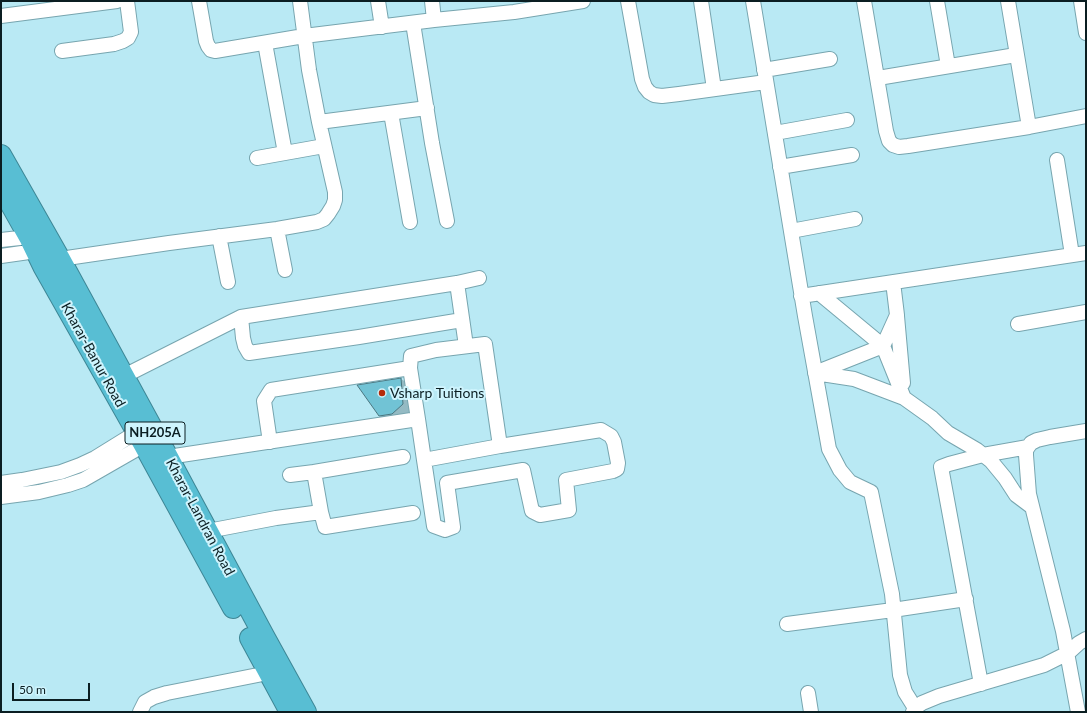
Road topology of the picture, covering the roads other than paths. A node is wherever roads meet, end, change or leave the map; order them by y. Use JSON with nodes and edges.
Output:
{"nodes":[{"id":1,"x":117,"y":1,"type":"edge"},
{"id":2,"x":127,"y":1,"type":"edge"},
{"id":3,"x":199,"y":1,"type":"edge"},
{"id":4,"x":300,"y":1,"type":"edge"},
{"id":5,"x":378,"y":1,"type":"edge"},
{"id":6,"x":432,"y":1,"type":"edge"},
{"id":7,"x":583,"y":1,"type":"edge"},
{"id":8,"x":628,"y":1,"type":"edge"},
{"id":9,"x":701,"y":1,"type":"edge"},
{"id":10,"x":753,"y":1,"type":"edge"},
{"id":11,"x":864,"y":1,"type":"edge"},
{"id":12,"x":937,"y":1,"type":"edge"},
{"id":13,"x":1008,"y":1,"type":"edge"},
{"id":14,"x":1080,"y":1,"type":"edge"},
{"id":15,"x":1,"y":16,"type":"edge"},
{"id":16,"x":434,"y":20,"type":"junction"},
{"id":17,"x":413,"y":23,"type":"junction"},
{"id":18,"x":382,"y":27,"type":"junction"},
{"id":19,"x":1086,"y":33,"type":"edge"},
{"id":20,"x":304,"y":36,"type":"junction"},
{"id":21,"x":265,"y":43,"type":"junction"},
{"id":22,"x":62,"y":51,"type":"dead end"},
{"id":23,"x":1016,"y":55,"type":"junction"},
{"id":24,"x":830,"y":59,"type":"dead end"},
{"id":25,"x":948,"y":66,"type":"junction"},
{"id":26,"x":765,"y":76,"type":"junction"},
{"id":27,"x":878,"y":78,"type":"junction"},
{"id":28,"x":714,"y":89,"type":"junction"},
{"id":29,"x":427,"y":108,"type":"junction"},
{"id":30,"x":391,"y":113,"type":"junction"},
{"id":31,"x":1086,"y":116,"type":"edge"},
{"id":32,"x":847,"y":120,"type":"dead end"},
{"id":33,"x":319,"y":122,"type":"junction"},
{"id":34,"x":1029,"y":126,"type":"junction"},
{"id":35,"x":775,"y":133,"type":"junction"},
{"id":36,"x":324,"y":146,"type":"junction"},
{"id":37,"x":285,"y":153,"type":"junction"},
{"id":38,"x":1,"y":155,"type":"edge"},
{"id":39,"x":852,"y":155,"type":"dead end"},
{"id":40,"x":257,"y":158,"type":"dead end"},
{"id":41,"x":1056,"y":160,"type":"dead end"},
{"id":42,"x":780,"y":167,"type":"junction"},
{"id":43,"x":1,"y":187,"type":"edge"},
{"id":44,"x":855,"y":219,"type":"dead end"},
{"id":45,"x":447,"y":221,"type":"dead end"},
{"id":46,"x":410,"y":222,"type":"dead end"},
{"id":47,"x":277,"y":229,"type":"junction"},
{"id":48,"x":791,"y":231,"type":"junction"},
{"id":49,"x":219,"y":236,"type":"junction"},
{"id":50,"x":1,"y":240,"type":"edge"},
{"id":51,"x":42,"y":253,"type":"junction"},
{"id":52,"x":1079,"y":254,"type":"edge"},
{"id":53,"x":1,"y":256,"type":"edge"},
{"id":54,"x":285,"y":270,"type":"dead end"},
{"id":55,"x":479,"y":278,"type":"dead end"},
{"id":56,"x":228,"y":282,"type":"dead end"},
{"id":57,"x":893,"y":282,"type":"junction"},
{"id":58,"x":457,"y":283,"type":"junction"},
{"id":59,"x":819,"y":294,"type":"junction"},
{"id":60,"x":801,"y":296,"type":"junction"},
{"id":61,"x":1086,"y":312,"type":"edge"},
{"id":62,"x":897,"y":315,"type":"junction"},
{"id":63,"x":241,"y":317,"type":"junction"},
{"id":64,"x":462,"y":320,"type":"junction"},
{"id":65,"x":1018,"y":324,"type":"dead end"},
{"id":66,"x":465,"y":339,"type":"dead end"},
{"id":67,"x":883,"y":346,"type":"junction"},
{"id":68,"x":410,"y":368,"type":"junction"},
{"id":69,"x":815,"y":373,"type":"junction"},
{"id":70,"x":124,"y":376,"type":"junction"},
{"id":71,"x":904,"y":398,"type":"junction"},
{"id":72,"x":418,"y":419,"type":"junction"},
{"id":73,"x":1086,"y":431,"type":"edge"},
{"id":74,"x":140,"y":438,"type":"junction"},
{"id":75,"x":270,"y":442,"type":"junction"},
{"id":76,"x":500,"y":446,"type":"junction"},
{"id":77,"x":1028,"y":447,"type":"junction"},
{"id":78,"x":983,"y":455,"type":"junction"},
{"id":79,"x":168,"y":457,"type":"junction"},
{"id":80,"x":403,"y":457,"type":"dead end"},
{"id":81,"x":424,"y":460,"type":"junction"},
{"id":82,"x":314,"y":472,"type":"junction"},
{"id":83,"x":290,"y":475,"type":"dead end"},
{"id":84,"x":1,"y":483,"type":"edge"},
{"id":85,"x":1,"y":497,"type":"edge"},
{"id":86,"x":1032,"y":507,"type":"junction"},
{"id":87,"x":321,"y":512,"type":"junction"},
{"id":88,"x":413,"y":513,"type":"dead end"},
{"id":89,"x":208,"y":531,"type":"junction"},
{"id":90,"x":966,"y":599,"type":"junction"},
{"id":91,"x":893,"y":610,"type":"junction"},
{"id":92,"x":787,"y":624,"type":"dead end"},
{"id":93,"x":1086,"y":639,"type":"edge"},
{"id":94,"x":1068,"y":653,"type":"junction"},
{"id":95,"x":268,"y":673,"type":"junction"},
{"id":96,"x":982,"y":684,"type":"junction"},
{"id":97,"x":808,"y":693,"type":"dead end"},
{"id":98,"x":914,"y":710,"type":"edge"},
{"id":99,"x":140,"y":712,"type":"edge"},
{"id":100,"x":290,"y":712,"type":"edge"},
{"id":101,"x":306,"y":712,"type":"edge"},
{"id":102,"x":811,"y":712,"type":"edge"},
{"id":103,"x":1078,"y":712,"type":"edge"}],
"edges":[{"from":1,"to":15,"type":"street"},
{"from":2,"to":22,"type":"street"},
{"from":3,"to":21,"type":"street"},
{"from":4,"to":20,"type":"street"},
{"from":5,"to":18,"type":"street"},
{"from":6,"to":16,"type":"street"},
{"from":7,"to":16,"type":"street"},
{"from":8,"to":28,"type":"street"},
{"from":9,"to":28,"type":"street"},
{"from":10,"to":26,"type":"street"},
{"from":11,"to":27,"type":"street"},
{"from":12,"to":25,"type":"street"},
{"from":13,"to":23,"type":"street"},
{"from":14,"to":19,"type":"street"},
{"from":16,"to":17,"type":"street"},
{"from":17,"to":18,"type":"street"},
{"from":17,"to":29,"type":"street"},
{"from":18,"to":20,"type":"street"},
{"from":20,"to":21,"type":"street"},
{"from":20,"to":33,"type":"street"},
{"from":21,"to":37,"type":"street"},
{"from":23,"to":25,"type":"street"},
{"from":23,"to":34,"type":"street"},
{"from":24,"to":26,"type":"street"},
{"from":25,"to":27,"type":"street"},
{"from":26,"to":28,"type":"street"},
{"from":26,"to":35,"type":"street"},
{"from":27,"to":34,"type":"street"},
{"from":29,"to":30,"type":"street"},
{"from":29,"to":45,"type":"street"},
{"from":30,"to":33,"type":"street"},
{"from":30,"to":46,"type":"street"},
{"from":31,"to":34,"type":"street"},
{"from":32,"to":35,"type":"street"},
{"from":33,"to":36,"type":"street"},
{"from":35,"to":42,"type":"street"},
{"from":36,"to":37,"type":"street"},
{"from":36,"to":47,"type":"street"},
{"from":37,"to":40,"type":"street"},
{"from":38,"to":51,"type":"highway","name":"Kharar-Landran Road","number":"NH205A"},
{"from":39,"to":42,"type":"street"},
{"from":41,"to":52,"type":"street"},
{"from":42,"to":48,"type":"street"},
{"from":43,"to":51,"type":"highway","name":"Kharar-Banur Road","number":"NH205A"},
{"from":44,"to":48,"type":"street"},
{"from":47,"to":49,"type":"street"},
{"from":47,"to":54,"type":"street"},
{"from":48,"to":60,"type":"street"},
{"from":49,"to":51,"type":"street"},
{"from":49,"to":56,"type":"street"},
{"from":50,"to":51,"type":"street"},
{"from":51,"to":53,"type":"street"},
{"from":51,"to":70,"type":"highway","name":"Kharar-Landran Road","number":"NH205A"},
{"from":51,"to":74,"type":"highway","name":"Kharar-Banur Road","number":"NH205A"},
{"from":52,"to":57,"type":"street"},
{"from":55,"to":58,"type":"street"},
{"from":57,"to":59,"type":"street"},
{"from":57,"to":62,"type":"street"},
{"from":58,"to":63,"type":"street"},
{"from":58,"to":64,"type":"street"},
{"from":59,"to":60,"type":"street"},
{"from":59,"to":67,"type":"street"},
{"from":60,"to":69,"type":"street"},
{"from":61,"to":65,"type":"street"},
{"from":62,"to":67,"type":"street"},
{"from":62,"to":71,"type":"street"},
{"from":63,"to":64,"type":"street"},
{"from":63,"to":70,"type":"street"},
{"from":64,"to":66,"type":"street"},
{"from":67,"to":69,"type":"street"},
{"from":67,"to":71,"type":"street"},
{"from":68,"to":72,"type":"street"},
{"from":68,"to":75,"type":"street"},
{"from":68,"to":76,"type":"street"},
{"from":69,"to":71,"type":"street"},
{"from":69,"to":91,"type":"street"},
{"from":70,"to":79,"type":"highway","name":"Kharar-Landran Road","number":"NH205A"},
{"from":71,"to":78,"type":"street"},
{"from":72,"to":75,"type":"street"},
{"from":72,"to":81,"type":"street"},
{"from":73,"to":77,"type":"street"},
{"from":74,"to":84,"type":"street"},
{"from":74,"to":85,"type":"street"},
{"from":74,"to":95,"type":"highway","name":"Kharar-Banur Road","number":"NH205A"},
{"from":75,"to":79,"type":"street"},
{"from":76,"to":81,"type":"street"},
{"from":76,"to":81,"type":"street"},
{"from":77,"to":78,"type":"street"},
{"from":77,"to":86,"type":"street"},
{"from":78,"to":86,"type":"street"},
{"from":78,"to":90,"type":"street"},
{"from":79,"to":89,"type":"highway","name":"Kharar-Landran Road","number":"NH205A"},
{"from":80,"to":82,"type":"street"},
{"from":82,"to":83,"type":"street"},
{"from":82,"to":87,"type":"street"},
{"from":86,"to":94,"type":"street"},
{"from":87,"to":88,"type":"street"},
{"from":87,"to":89,"type":"street"},
{"from":89,"to":101,"type":"highway","name":"Kharar-Landran Road","number":"NH205A"},
{"from":90,"to":91,"type":"street"},
{"from":90,"to":96,"type":"street"},
{"from":91,"to":92,"type":"street"},
{"from":91,"to":98,"type":"street"},
{"from":93,"to":94,"type":"street"},
{"from":94,"to":96,"type":"street"},
{"from":94,"to":103,"type":"street"},
{"from":95,"to":99,"type":"street"},
{"from":95,"to":100,"type":"highway","name":"Kharar-Banur Road","number":"NH205A"},
{"from":96,"to":98,"type":"street"},
{"from":97,"to":102,"type":"street"}]}
